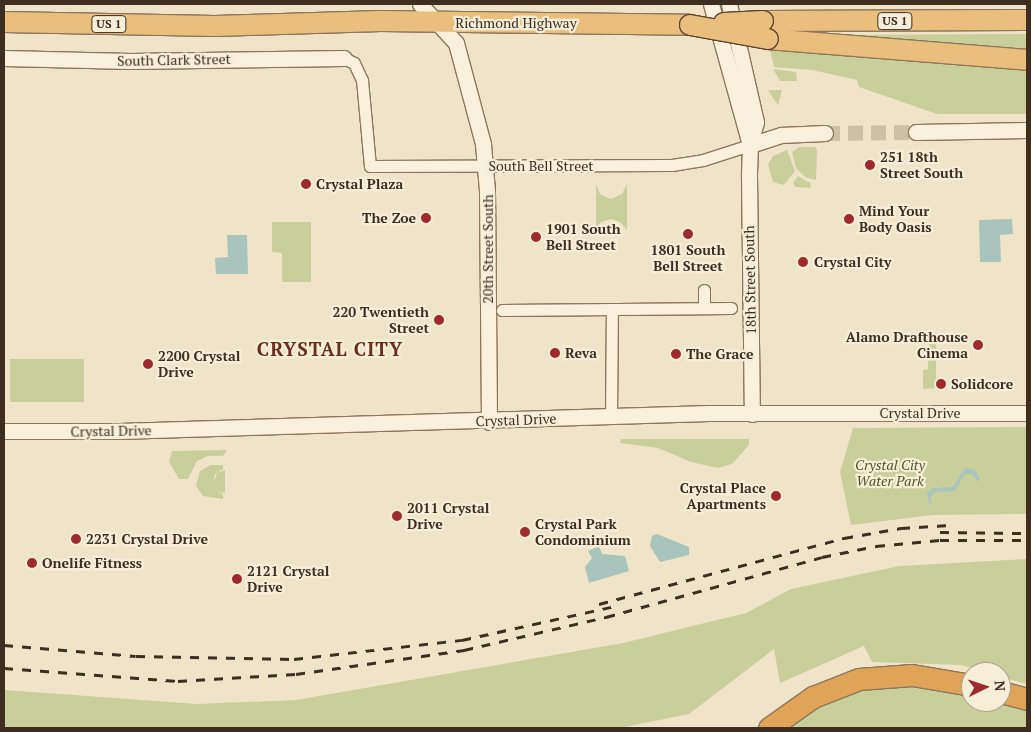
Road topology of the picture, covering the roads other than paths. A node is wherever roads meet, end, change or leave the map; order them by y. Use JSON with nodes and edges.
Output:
{"nodes":[{"id":1,"x":420,"y":4,"type":"edge"},
{"id":2,"x":711,"y":4,"type":"edge"},
{"id":3,"x":729,"y":4,"type":"edge"},
{"id":4,"x":1027,"y":20,"type":"edge"},
{"id":5,"x":4,"y":22,"type":"edge"},
{"id":6,"x":436,"y":22,"type":"junction"},
{"id":7,"x":765,"y":30,"type":"junction"},
{"id":8,"x":4,"y":58,"type":"edge"},
{"id":9,"x":344,"y":58,"type":"joint"},
{"id":10,"x":1027,"y":60,"type":"edge"},
{"id":11,"x":1027,"y":130,"type":"edge"},
{"id":12,"x":825,"y":132,"type":"tunnel mouth"},
{"id":13,"x":916,"y":132,"type":"tunnel mouth"},
{"id":14,"x":750,"y":145,"type":"junction"},
{"id":15,"x":486,"y":166,"type":"junction"},
{"id":16,"x":704,"y":290,"type":"dead end"},
{"id":17,"x":704,"y":308,"type":"junction"},
{"id":18,"x":731,"y":308,"type":"dead end"},
{"id":19,"x":502,"y":310,"type":"dead end"},
{"id":20,"x":612,"y":310,"type":"junction"},
{"id":21,"x":1027,"y":412,"type":"edge"},
{"id":22,"x":752,"y":414,"type":"junction"},
{"id":23,"x":612,"y":417,"type":"junction"},
{"id":24,"x":489,"y":422,"type":"junction"},
{"id":25,"x":4,"y":431,"type":"edge"},
{"id":26,"x":961,"y":683,"type":"edge"},
{"id":27,"x":1011,"y":695,"type":"edge"},
{"id":28,"x":1027,"y":699,"type":"edge"},
{"id":29,"x":770,"y":728,"type":"edge"}],
"edges":[{"from":1,"to":6,"type":"street","name":"20th Street South"},
{"from":2,"to":14,"type":"street","name":"18th Street South"},
{"from":3,"to":14,"type":"street","name":"18th Street South"},
{"from":4,"to":7,"type":"highway","name":"Richmond Highway","number":"US 1"},
{"from":5,"to":6,"type":"highway","name":"Richmond Highway","number":"US 1"},
{"from":6,"to":7,"type":"highway","name":"Richmond Highway","number":"US 1","bridge":true},
{"from":6,"to":15,"type":"street","name":"20th Street South"},
{"from":7,"to":10,"type":"highway"},
{"from":8,"to":9,"type":"street","name":"South Clark Street"},
{"from":9,"to":15,"type":"street","name":"South Bell Street"},
{"from":11,"to":13,"type":"street"},
{"from":12,"to":14,"type":"street","name":"South Bell Street"},
{"from":14,"to":15,"type":"street","name":"South Bell Street"},
{"from":14,"to":22,"type":"street","name":"18th Street South"},
{"from":15,"to":24,"type":"street","name":"20th Street South"},
{"from":16,"to":17,"type":"street"},
{"from":17,"to":18,"type":"street"},
{"from":17,"to":20,"type":"street"},
{"from":19,"to":20,"type":"street"},
{"from":20,"to":23,"type":"street"},
{"from":21,"to":22,"type":"street","name":"Crystal Drive"},
{"from":22,"to":23,"type":"street","name":"Crystal Drive"},
{"from":23,"to":24,"type":"street","name":"Crystal Drive"},
{"from":24,"to":25,"type":"street","name":"Crystal Drive"},
{"from":26,"to":29,"type":"highway"},
{"from":27,"to":28,"type":"highway"}]}
